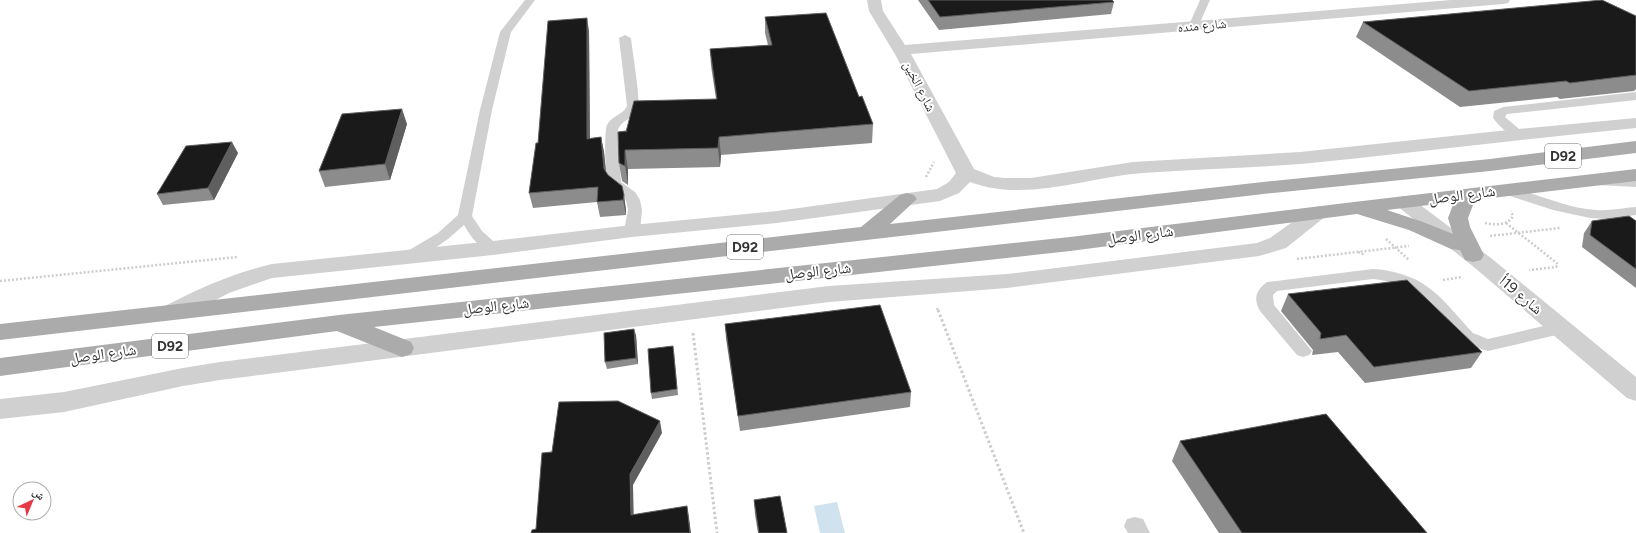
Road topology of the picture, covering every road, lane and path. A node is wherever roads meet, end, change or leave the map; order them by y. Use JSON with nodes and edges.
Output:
{"nodes":[{"id":1,"x":530,"y":0,"type":"edge"},
{"id":2,"x":874,"y":0,"type":"edge"},
{"id":3,"x":1205,"y":0,"type":"edge"},
{"id":4,"x":1503,"y":0,"type":"edge"},
{"id":5,"x":1194,"y":25,"type":"junction"},
{"id":6,"x":625,"y":38,"type":"dead end"},
{"id":7,"x":900,"y":50,"type":"junction"},
{"id":8,"x":1636,"y":96,"type":"edge"},
{"id":9,"x":1636,"y":123,"type":"edge"},
{"id":10,"x":1518,"y":134,"type":"junction"},
{"id":11,"x":1636,"y":147,"type":"edge"},
{"id":12,"x":1490,"y":165,"type":"junction"},
{"id":13,"x":966,"y":173,"type":"junction"},
{"id":14,"x":1636,"y":175,"type":"edge"},
{"id":15,"x":1588,"y":181,"type":"junction"},
{"id":16,"x":1636,"y":183,"type":"edge"},
{"id":17,"x":1467,"y":195,"type":"junction"},
{"id":18,"x":1506,"y":198,"type":"junction"},
{"id":19,"x":907,"y":199,"type":"junction"},
{"id":20,"x":1404,"y":202,"type":"junction"},
{"id":21,"x":1354,"y":208,"type":"junction"},
{"id":22,"x":1319,"y":212,"type":"junction"},
{"id":23,"x":1634,"y":213,"type":"edge"},
{"id":24,"x":465,"y":216,"type":"junction"},
{"id":25,"x":1458,"y":218,"type":"junction"},
{"id":26,"x":1506,"y":223,"type":"junction"},
{"id":27,"x":1564,"y":227,"type":"dead end"},
{"id":28,"x":632,"y":231,"type":"junction"},
{"id":29,"x":1520,"y":233,"type":"junction"},
{"id":30,"x":866,"y":234,"type":"junction"},
{"id":31,"x":1412,"y":246,"type":"dead end"},
{"id":32,"x":492,"y":248,"type":"junction"},
{"id":33,"x":1358,"y":252,"type":"junction"},
{"id":34,"x":1471,"y":253,"type":"junction"},
{"id":35,"x":1365,"y":255,"type":"dead end"},
{"id":36,"x":412,"y":256,"type":"junction"},
{"id":37,"x":1290,"y":259,"type":"dead end"},
{"id":38,"x":1524,"y":270,"type":"dead end"},
{"id":39,"x":1439,"y":280,"type":"dead end"},
{"id":40,"x":929,"y":287,"type":"junction"},
{"id":41,"x":173,"y":312,"type":"junction"},
{"id":42,"x":691,"y":312,"type":"junction"},
{"id":43,"x":340,"y":323,"type":"junction"},
{"id":44,"x":1561,"y":328,"type":"junction"},
{"id":45,"x":0,"y":332,"type":"edge"},
{"id":46,"x":402,"y":348,"type":"junction"},
{"id":47,"x":1303,"y":351,"type":"dead end"},
{"id":48,"x":0,"y":367,"type":"edge"},
{"id":49,"x":1636,"y":391,"type":"edge"},
{"id":50,"x":0,"y":408,"type":"edge"},
{"id":51,"x":717,"y":533,"type":"edge"},
{"id":52,"x":1024,"y":533,"type":"edge"}],
"edges":[{"from":1,"to":24,"type":"lane"},
{"from":2,"to":7,"type":"street","name":"شارع الخين"},
{"from":3,"to":5,"type":"lane"},
{"from":4,"to":5,"type":"street","name":"شارع منده"},
{"from":5,"to":7,"type":"street","name":"شارع منده"},
{"from":6,"to":28,"type":"lane"},
{"from":7,"to":13,"type":"street","name":"شارع الخين"},
{"from":8,"to":10,"type":"lane"},
{"from":9,"to":10,"type":"street"},
{"from":10,"to":13,"type":"street"},
{"from":11,"to":12,"type":"main road","name":"شارع الوصل","number":"D92"},
{"from":12,"to":20,"type":"main road"},
{"from":12,"to":30,"type":"main road","name":"شارع الوصل","number":"D92"},
{"from":13,"to":19,"type":"street"},
{"from":14,"to":15,"type":"main road","name":"شارع الوصل","number":"D92"},
{"from":15,"to":16,"type":"lane"},
{"from":15,"to":18,"type":"main road","name":"شارع الوصل","number":"D92"},
{"from":17,"to":18,"type":"main road","name":"شارع الوصل","number":"D92"},
{"from":17,"to":20,"type":"main road","name":"شارع الوصل","number":"D92"},
{"from":17,"to":25,"type":"main road"},
{"from":18,"to":23,"type":"lane"},
{"from":18,"to":26,"type":"path"},
{"from":19,"to":28,"type":"street"},
{"from":19,"to":30,"type":"main road"},
{"from":20,"to":21,"type":"main road","name":"شارع الوصل","number":"D92"},
{"from":20,"to":34,"type":"street","name":"شارع 19أ"},
{"from":21,"to":22,"type":"main road","name":"شارع الوصل","number":"D92"},
{"from":21,"to":34,"type":"main road"},
{"from":22,"to":40,"type":"street"},
{"from":22,"to":43,"type":"main road","name":"شارع الوصل","number":"D92"},
{"from":24,"to":32,"type":"lane"},
{"from":24,"to":36,"type":"lane"},
{"from":25,"to":26,"type":"path"},
{"from":25,"to":34,"type":"main road"},
{"from":26,"to":29,"type":"path"},
{"from":27,"to":29,"type":"path"},
{"from":28,"to":32,"type":"street"},
{"from":29,"to":34,"type":"path"},
{"from":29,"to":38,"type":"path"},
{"from":30,"to":41,"type":"main road","name":"شارع الوصل","number":"D92"},
{"from":31,"to":33,"type":"path"},
{"from":32,"to":36,"type":"street"},
{"from":33,"to":35,"type":"path"},
{"from":33,"to":37,"type":"path"},
{"from":34,"to":39,"type":"path"},
{"from":34,"to":44,"type":"street","name":"شارع 19أ"},
{"from":36,"to":41,"type":"street"},
{"from":40,"to":42,"type":"street"},
{"from":40,"to":52,"type":"path"},
{"from":41,"to":45,"type":"main road","name":"شارع الوصل","number":"D92"},
{"from":42,"to":46,"type":"street"},
{"from":42,"to":51,"type":"path"},
{"from":43,"to":46,"type":"main road"},
{"from":43,"to":48,"type":"main road","name":"شارع الوصل","number":"D92"},
{"from":44,"to":47,"type":"lane"},
{"from":44,"to":49,"type":"street","name":"شارع 19أ"},
{"from":46,"to":50,"type":"street"}]}
